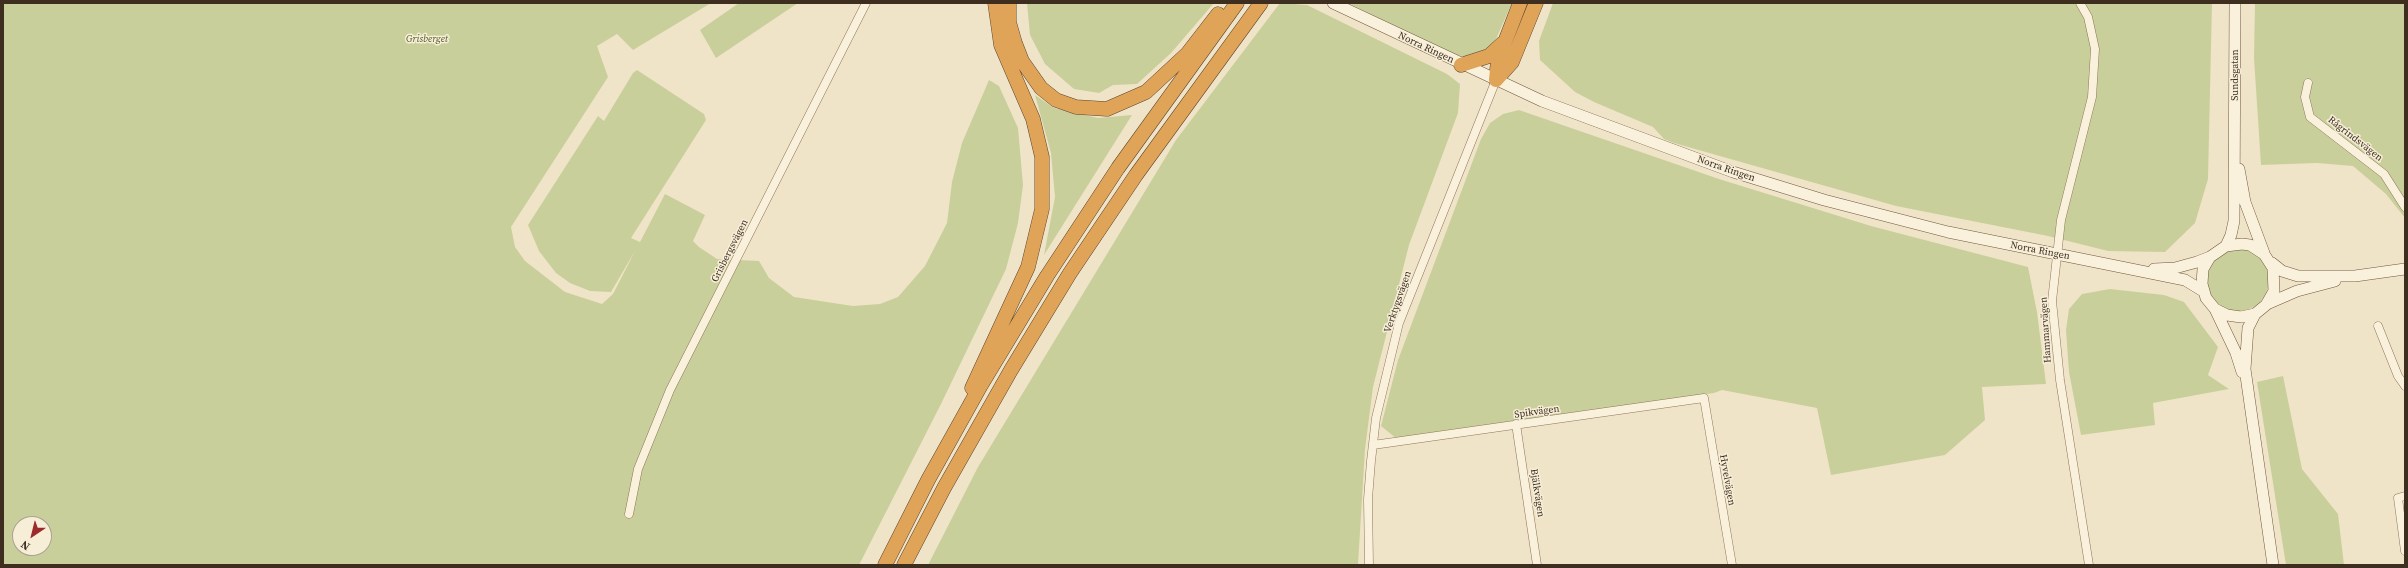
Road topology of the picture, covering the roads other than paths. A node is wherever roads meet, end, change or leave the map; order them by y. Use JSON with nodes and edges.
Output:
{"nodes":[{"id":1,"x":866,"y":3,"type":"edge"},
{"id":2,"x":995,"y":3,"type":"edge"},
{"id":3,"x":1009,"y":3,"type":"edge"},
{"id":4,"x":1230,"y":3,"type":"edge"},
{"id":5,"x":1237,"y":3,"type":"edge"},
{"id":6,"x":1261,"y":3,"type":"edge"},
{"id":7,"x":1333,"y":3,"type":"edge"},
{"id":8,"x":1520,"y":3,"type":"edge"},
{"id":9,"x":1536,"y":3,"type":"edge"},
{"id":10,"x":2080,"y":3,"type":"edge"},
{"id":11,"x":2235,"y":3,"type":"edge"},
{"id":12,"x":1505,"y":43,"type":"junction"},
{"id":13,"x":1461,"y":65,"type":"junction"},
{"id":14,"x":1496,"y":80,"type":"junction"},
{"id":15,"x":2308,"y":83,"type":"dead end"},
{"id":16,"x":2236,"y":147,"type":"junction"},
{"id":17,"x":2405,"y":207,"type":"edge"},
{"id":18,"x":2226,"y":246,"type":"junction"},
{"id":19,"x":2056,"y":255,"type":"junction"},
{"id":20,"x":2210,"y":257,"type":"junction"},
{"id":21,"x":2267,"y":257,"type":"junction"},
{"id":22,"x":2405,"y":269,"type":"edge"},
{"id":23,"x":2141,"y":270,"type":"junction"},
{"id":24,"x":2355,"y":276,"type":"junction"},
{"id":25,"x":2203,"y":291,"type":"junction"},
{"id":26,"x":2266,"y":305,"type":"junction"},
{"id":27,"x":2215,"y":309,"type":"junction"},
{"id":28,"x":2255,"y":314,"type":"junction"},
{"id":29,"x":2378,"y":326,"type":"dead end"},
{"id":30,"x":2405,"y":386,"type":"edge"},
{"id":31,"x":2247,"y":390,"type":"junction"},
{"id":32,"x":1704,"y":398,"type":"joint"},
{"id":33,"x":1516,"y":424,"type":"junction"},
{"id":34,"x":957,"y":428,"type":"junction"},
{"id":35,"x":1373,"y":445,"type":"junction"},
{"id":36,"x":2405,"y":496,"type":"edge"},
{"id":37,"x":629,"y":514,"type":"dead end"},
{"id":38,"x":2405,"y":551,"type":"edge"},
{"id":39,"x":885,"y":565,"type":"edge"},
{"id":40,"x":904,"y":565,"type":"edge"},
{"id":41,"x":1369,"y":565,"type":"edge"},
{"id":42,"x":1538,"y":565,"type":"edge"},
{"id":43,"x":1732,"y":565,"type":"edge"},
{"id":44,"x":2089,"y":565,"type":"edge"},
{"id":45,"x":2273,"y":565,"type":"edge"}],
"edges":[{"from":1,"to":37,"type":"street","name":"Grisbergsvägen"},
{"from":2,"to":34,"type":"highway"},
{"from":3,"to":4,"type":"highway"},
{"from":5,"to":34,"type":"highway"},
{"from":6,"to":40,"type":"highway"},
{"from":7,"to":13,"type":"main road","name":"Norra Ringen"},
{"from":8,"to":12,"type":"highway"},
{"from":9,"to":14,"type":"highway"},
{"from":10,"to":19,"type":"street","name":"Hammarvägen"},
{"from":11,"to":16,"type":"main road","name":"Sundsgatan"},
{"from":12,"to":13,"type":"highway"},
{"from":12,"to":14,"type":"highway"},
{"from":13,"to":14,"type":"main road","name":"Norra Ringen"},
{"from":14,"to":19,"type":"main road","name":"Norra Ringen"},
{"from":14,"to":35,"type":"street","name":"Verktygsvägen"},
{"from":15,"to":17,"type":"street","name":"Rågrindsvägen"},
{"from":16,"to":18,"type":"main road","name":"Sundsgatan"},
{"from":16,"to":21,"type":"main road","name":"Sundsgatan"},
{"from":18,"to":20,"type":"main road"},
{"from":18,"to":21,"type":"main road"},
{"from":19,"to":23,"type":"main road","name":"Norra Ringen"},
{"from":19,"to":44,"type":"street","name":"Hammarvägen"},
{"from":20,"to":23,"type":"main road","name":"Norra Ringen"},
{"from":20,"to":25,"type":"main road"},
{"from":21,"to":24,"type":"main road"},
{"from":21,"to":26,"type":"main road"},
{"from":22,"to":24,"type":"main road"},
{"from":23,"to":25,"type":"main road","name":"Norra Ringen"},
{"from":24,"to":26,"type":"main road"},
{"from":25,"to":27,"type":"main road"},
{"from":26,"to":28,"type":"main road"},
{"from":27,"to":28,"type":"main road"},
{"from":27,"to":31,"type":"main road"},
{"from":28,"to":31,"type":"main road"},
{"from":29,"to":30,"type":"street"},
{"from":31,"to":45,"type":"main road"},
{"from":32,"to":33,"type":"street","name":"Spikvägen"},
{"from":32,"to":43,"type":"street","name":"Hyvelvägen"},
{"from":33,"to":35,"type":"street","name":"Spikvägen"},
{"from":33,"to":42,"type":"street","name":"Bjälkvägen"},
{"from":34,"to":39,"type":"highway"},
{"from":35,"to":41,"type":"street","name":"Verktygsvägen"},
{"from":36,"to":38,"type":"street"}]}
